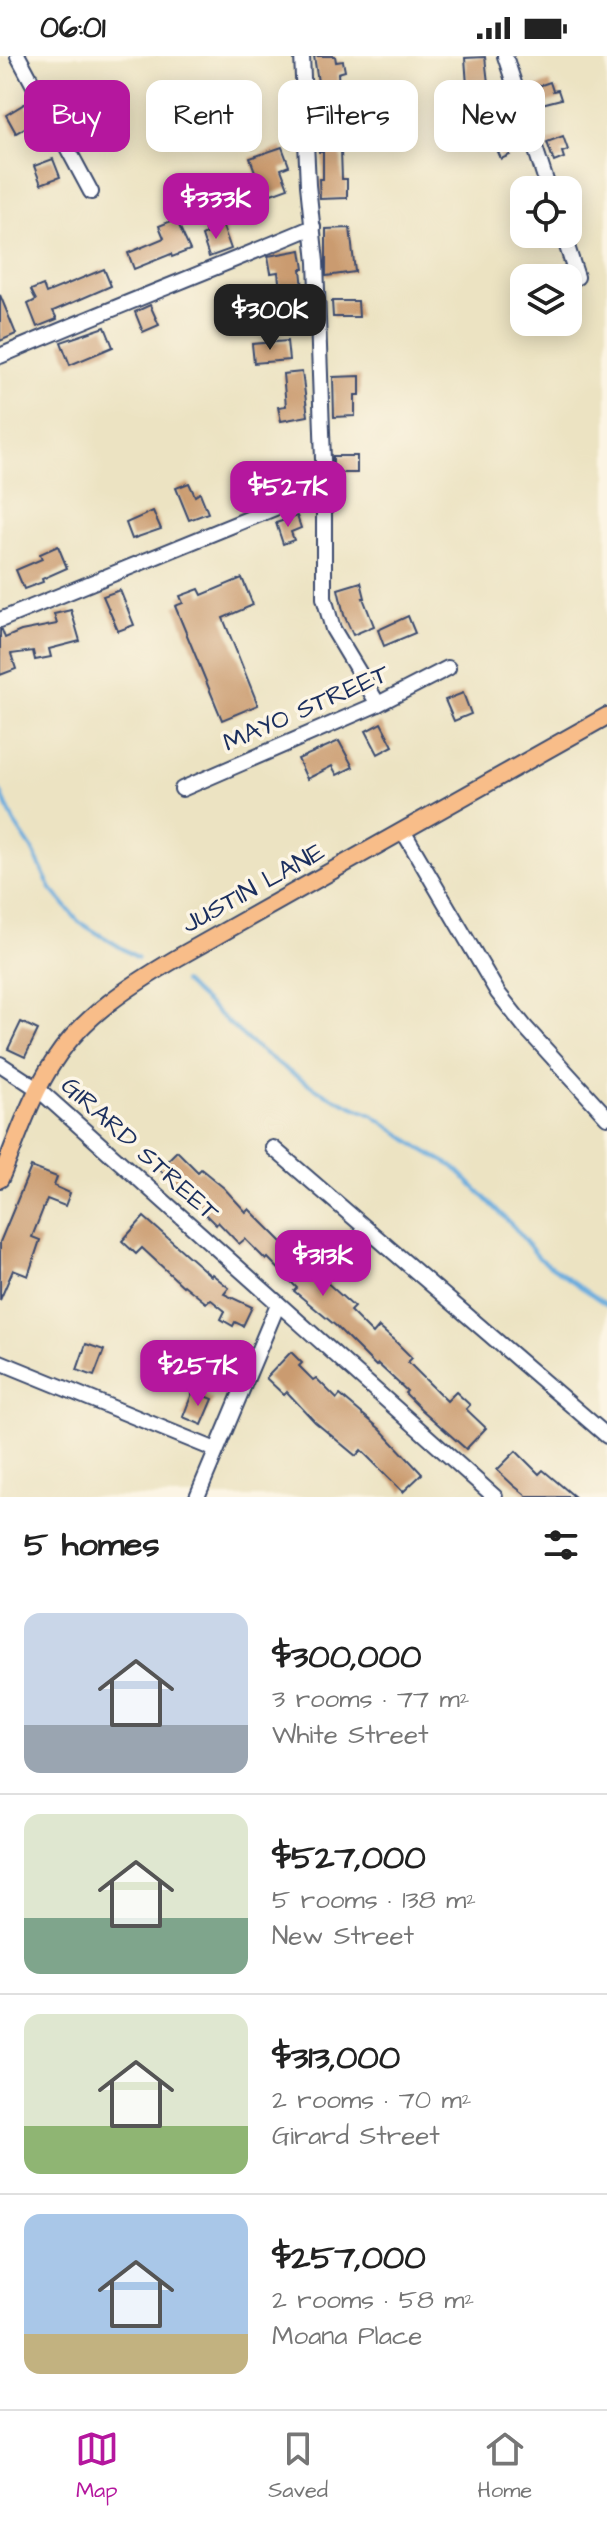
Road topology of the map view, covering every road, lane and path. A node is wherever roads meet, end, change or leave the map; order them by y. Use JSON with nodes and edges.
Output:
{"nodes":[{"id":1,"x":18,"y":56,"type":"edge"},
{"id":2,"x":302,"y":56,"type":"edge"},
{"id":3,"x":506,"y":56,"type":"edge"},
{"id":4,"x":545,"y":176,"type":"edge"},
{"id":5,"x":91,"y":192,"type":"dead end"},
{"id":6,"x":313,"y":227,"type":"junction"},
{"id":7,"x":0,"y":356,"type":"edge"},
{"id":8,"x":324,"y":488,"type":"junction"},
{"id":9,"x":0,"y":620,"type":"edge"},
{"id":10,"x":448,"y":668,"type":"dead end"},
{"id":11,"x":378,"y":704,"type":"junction"},
{"id":12,"x":607,"y":716,"type":"edge"},
{"id":13,"x":182,"y":789,"type":"dead end"},
{"id":14,"x":403,"y":831,"type":"junction"},
{"id":15,"x":0,"y":1064,"type":"edge"},
{"id":16,"x":38,"y":1089,"type":"junction"},
{"id":17,"x":607,"y":1117,"type":"edge"},
{"id":18,"x":273,"y":1148,"type":"dead end"},
{"id":19,"x":0,"y":1179,"type":"edge"},
{"id":20,"x":278,"y":1304,"type":"junction"},
{"id":21,"x":0,"y":1362,"type":"edge"},
{"id":22,"x":607,"y":1436,"type":"edge"},
{"id":23,"x":216,"y":1450,"type":"junction"},
{"id":24,"x":492,"y":1496,"type":"edge"},
{"id":25,"x":197,"y":1497,"type":"edge"}],
"edges":[{"from":1,"to":5,"type":"street"},
{"from":2,"to":6,"type":"street"},
{"from":3,"to":4,"type":"street"},
{"from":6,"to":7,"type":"street"},
{"from":6,"to":8,"type":"street"},
{"from":8,"to":9,"type":"street"},
{"from":8,"to":11,"type":"street"},
{"from":10,"to":11,"type":"street","name":"MAYO STREET"},
{"from":11,"to":13,"type":"street","name":"MAYO STREET"},
{"from":12,"to":14,"type":"main road","name":"JUSTIN LANE"},
{"from":14,"to":16,"type":"main road","name":"JUSTIN LANE"},
{"from":14,"to":17,"type":"street"},
{"from":15,"to":16,"type":"street","name":"GIRARD STREET"},
{"from":16,"to":19,"type":"main road","name":"JUSTIN LANE"},
{"from":16,"to":20,"type":"street","name":"GIRARD STREET"},
{"from":18,"to":22,"type":"street"},
{"from":20,"to":23,"type":"street"},
{"from":20,"to":24,"type":"street","name":"GIRARD STREET"},
{"from":21,"to":23,"type":"street"},
{"from":23,"to":25,"type":"street"}]}
